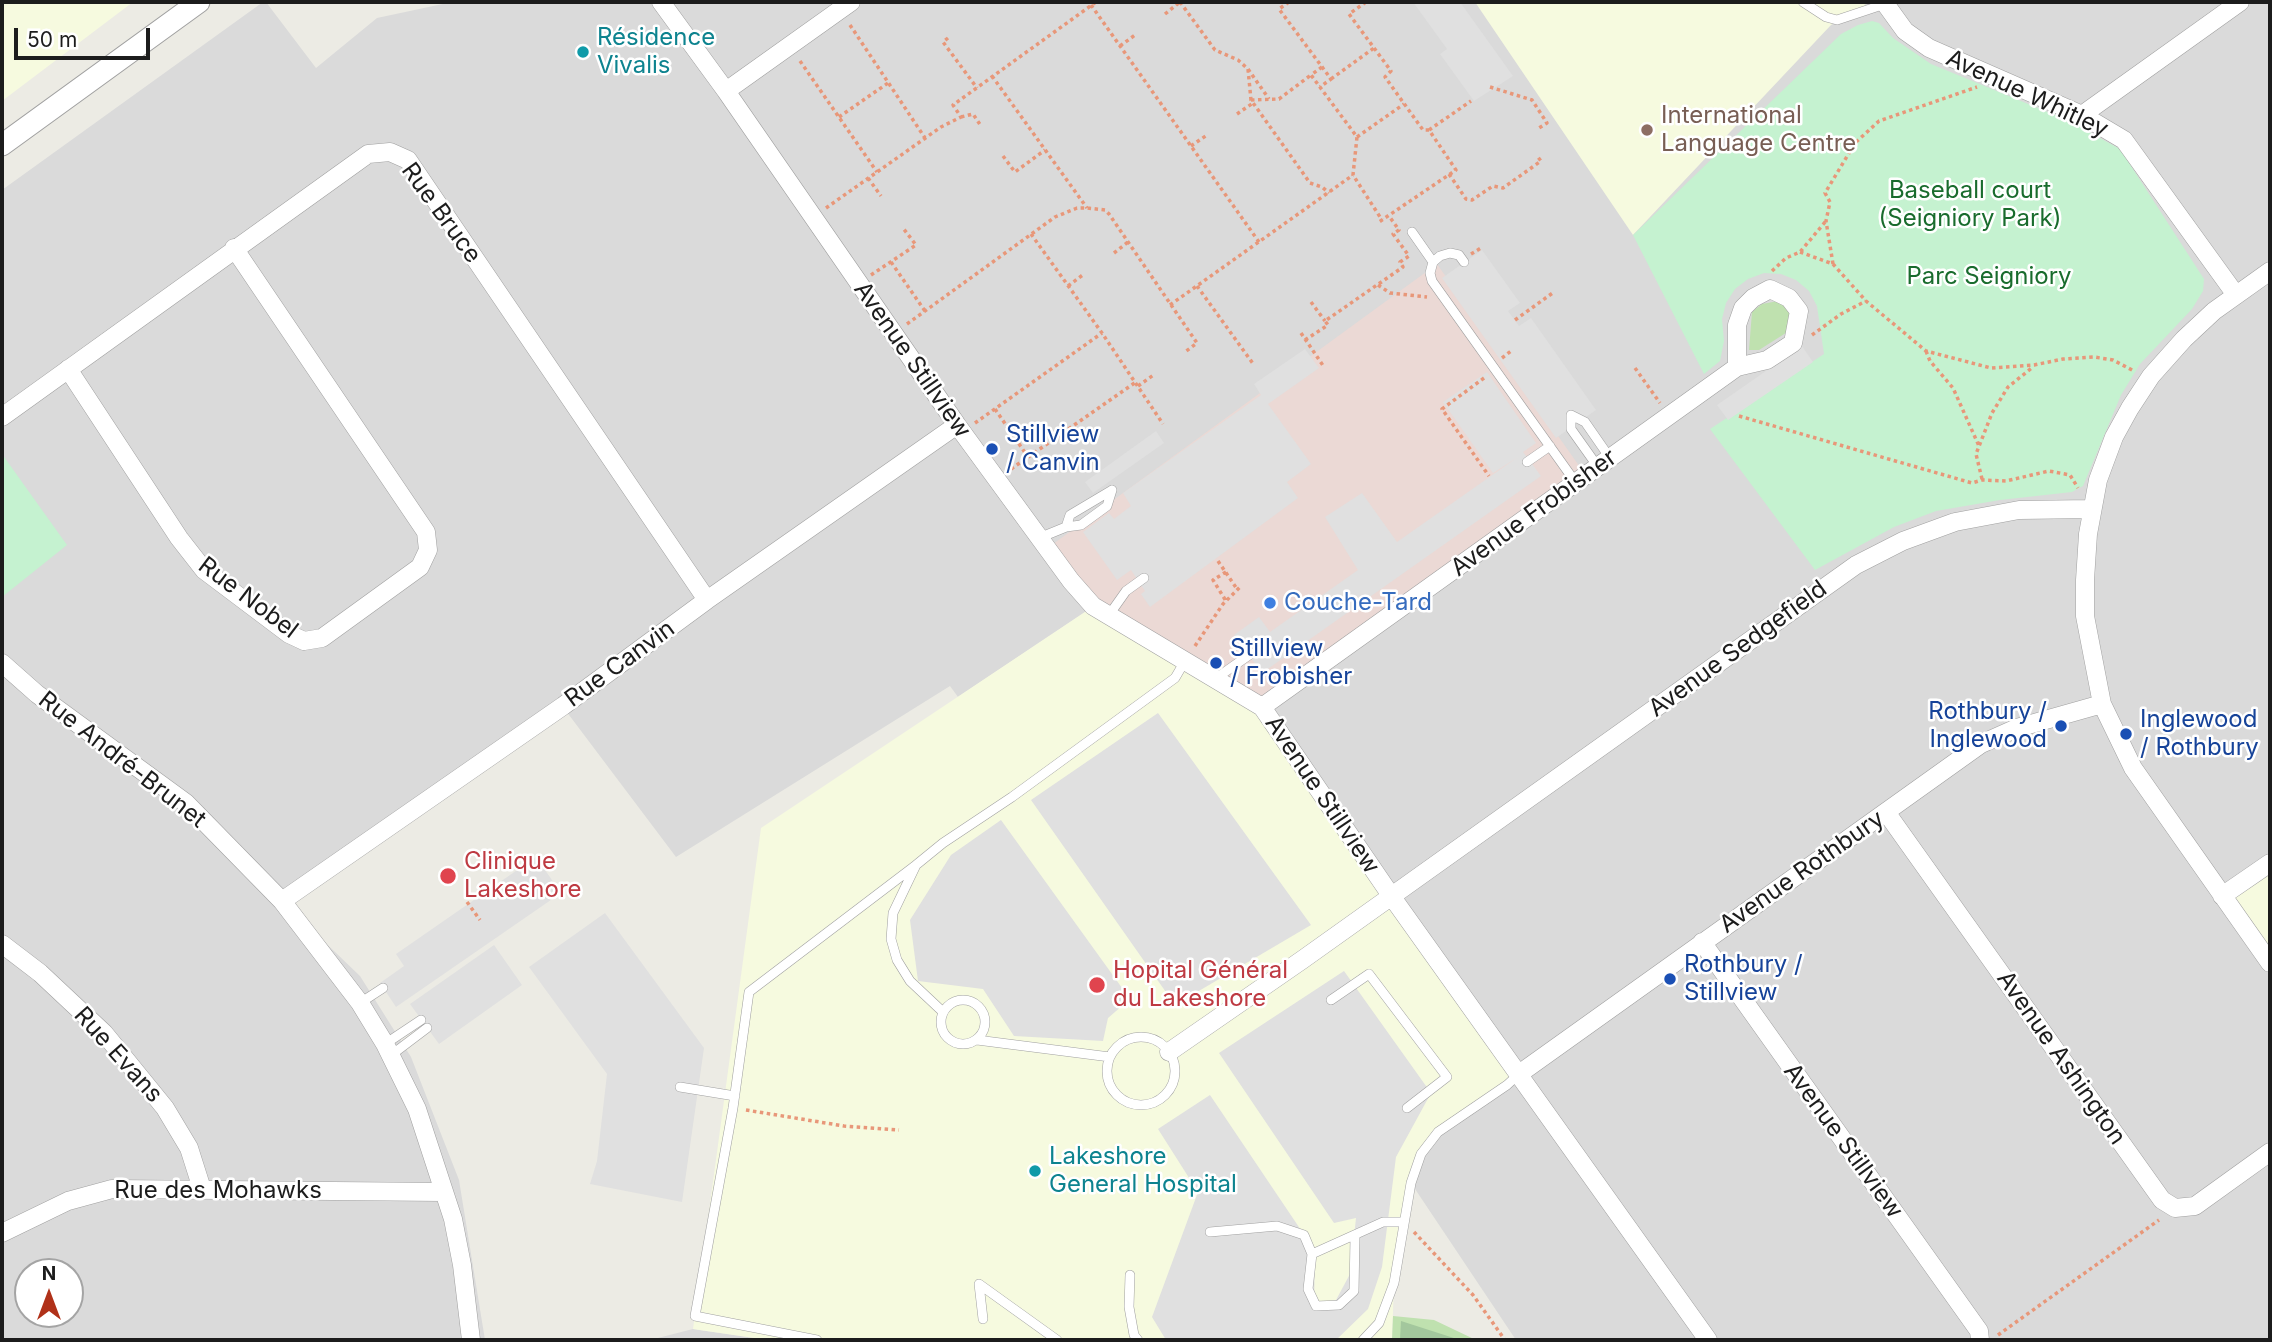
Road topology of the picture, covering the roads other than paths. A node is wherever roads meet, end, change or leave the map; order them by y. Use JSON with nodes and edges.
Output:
{"nodes":[{"id":1,"x":661,"y":2,"type":"edge"},
{"id":2,"x":851,"y":2,"type":"edge"},
{"id":3,"x":1803,"y":2,"type":"edge"},
{"id":4,"x":2240,"y":2,"type":"edge"},
{"id":5,"x":1885,"y":3,"type":"edge"},
{"id":6,"x":189,"y":5,"type":"edge"},
{"id":7,"x":726,"y":92,"type":"junction"},
{"id":8,"x":2082,"y":115,"type":"junction"},
{"id":9,"x":2,"y":145,"type":"edge"},
{"id":10,"x":1412,"y":232,"type":"dead end"},
{"id":11,"x":234,"y":248,"type":"junction"},
{"id":12,"x":1433,"y":262,"type":"junction"},
{"id":13,"x":1464,"y":262,"type":"dead end"},
{"id":14,"x":2270,"y":271,"type":"edge"},
{"id":15,"x":2236,"y":295,"type":"junction"},
{"id":16,"x":1737,"y":367,"type":"junction"},
{"id":17,"x":68,"y":369,"type":"junction"},
{"id":18,"x":2,"y":417,"type":"edge"},
{"id":19,"x":965,"y":424,"type":"junction"},
{"id":20,"x":1550,"y":446,"type":"junction"},
{"id":21,"x":1527,"y":462,"type":"dead end"},
{"id":22,"x":1604,"y":462,"type":"junction"},
{"id":23,"x":1576,"y":482,"type":"junction"},
{"id":24,"x":1112,"y":490,"type":"dead end"},
{"id":25,"x":2091,"y":509,"type":"junction"},
{"id":26,"x":1039,"y":538,"type":"junction"},
{"id":27,"x":1144,"y":578,"type":"dead end"},
{"id":28,"x":707,"y":600,"type":"junction"},
{"id":29,"x":1109,"y":615,"type":"junction"},
{"id":30,"x":1252,"y":653,"type":"dead end"},
{"id":31,"x":1189,"y":654,"type":"junction"},
{"id":32,"x":2,"y":663,"type":"edge"},
{"id":33,"x":1215,"y":679,"type":"junction"},
{"id":34,"x":2102,"y":704,"type":"junction"},
{"id":35,"x":1262,"y":707,"type":"junction"},
{"id":36,"x":1886,"y":812,"type":"junction"},
{"id":37,"x":2270,"y":863,"type":"edge"},
{"id":38,"x":916,"y":865,"type":"junction"},
{"id":39,"x":2222,"y":896,"type":"junction"},
{"id":40,"x":1392,"y":897,"type":"junction"},
{"id":41,"x":282,"y":901,"type":"junction"},
{"id":42,"x":1702,"y":942,"type":"junction"},
{"id":43,"x":2,"y":944,"type":"edge"},
{"id":44,"x":2270,"y":963,"type":"edge"},
{"id":45,"x":383,"y":988,"type":"dead end"},
{"id":46,"x":1331,"y":1000,"type":"dead end"},
{"id":47,"x":360,"y":1003,"type":"junction"},
{"id":48,"x":943,"y":1012,"type":"junction"},
{"id":49,"x":424,"y":1024,"type":"dead end"},
{"id":50,"x":977,"y":1040,"type":"junction"},
{"id":51,"x":388,"y":1050,"type":"junction"},
{"id":52,"x":1169,"y":1052,"type":"junction"},
{"id":53,"x":1110,"y":1057,"type":"junction"},
{"id":54,"x":1519,"y":1074,"type":"junction"},
{"id":55,"x":680,"y":1087,"type":"dead end"},
{"id":56,"x":735,"y":1096,"type":"junction"},
{"id":57,"x":1407,"y":1108,"type":"dead end"},
{"id":58,"x":2270,"y":1152,"type":"edge"},
{"id":59,"x":202,"y":1189,"type":"junction"},
{"id":60,"x":443,"y":1192,"type":"junction"},
{"id":61,"x":1404,"y":1222,"type":"junction"},
{"id":62,"x":1210,"y":1232,"type":"dead end"},
{"id":63,"x":2,"y":1233,"type":"edge"},
{"id":64,"x":1354,"y":1237,"type":"junction"},
{"id":65,"x":1312,"y":1254,"type":"junction"},
{"id":66,"x":1130,"y":1275,"type":"dead end"},
{"id":67,"x":983,"y":1319,"type":"dead end"},
{"id":68,"x":471,"y":1340,"type":"edge"},
{"id":69,"x":817,"y":1340,"type":"edge"},
{"id":70,"x":1057,"y":1340,"type":"edge"},
{"id":71,"x":1138,"y":1340,"type":"edge"},
{"id":72,"x":1363,"y":1340,"type":"edge"},
{"id":73,"x":1708,"y":1340,"type":"edge"},
{"id":74,"x":1980,"y":1340,"type":"edge"}],
"edges":[{"from":1,"to":7,"type":"street","name":"Avenue Stillview"},
{"from":2,"to":7,"type":"street"},
{"from":3,"to":5,"type":"lane"},
{"from":4,"to":8,"type":"street"},
{"from":5,"to":8,"type":"street","name":"Avenue Whitley"},
{"from":6,"to":9,"type":"street"},
{"from":7,"to":19,"type":"street","name":"Avenue Stillview"},
{"from":8,"to":15,"type":"street","name":"Avenue Whitley"},
{"from":10,"to":12,"type":"lane"},
{"from":11,"to":17,"type":"street","name":"Rue Bruce"},
{"from":11,"to":17,"type":"street","name":"Rue Nobel"},
{"from":11,"to":28,"type":"street","name":"Rue Bruce"},
{"from":12,"to":13,"type":"lane"},
{"from":12,"to":20,"type":"lane"},
{"from":14,"to":15,"type":"street"},
{"from":15,"to":25,"type":"street"},
{"from":16,"to":16,"type":"street","name":"Avenue Frobisher"},
{"from":16,"to":22,"type":"street","name":"Avenue Frobisher"},
{"from":17,"to":18,"type":"street","name":"Rue Bruce"},
{"from":19,"to":26,"type":"street","name":"Avenue Stillview"},
{"from":19,"to":28,"type":"street","name":"Rue Canvin"},
{"from":20,"to":21,"type":"lane"},
{"from":20,"to":23,"type":"lane"},
{"from":22,"to":22,"type":"lane"},
{"from":22,"to":23,"type":"street","name":"Avenue Frobisher"},
{"from":23,"to":35,"type":"street","name":"Avenue Frobisher"},
{"from":24,"to":26,"type":"lane"},
{"from":25,"to":34,"type":"street"},
{"from":25,"to":40,"type":"street","name":"Avenue Sedgefield"},
{"from":26,"to":29,"type":"street","name":"Avenue Stillview"},
{"from":27,"to":29,"type":"lane"},
{"from":28,"to":41,"type":"street","name":"Rue Canvin"},
{"from":29,"to":31,"type":"street","name":"Avenue Stillview"},
{"from":30,"to":33,"type":"lane"},
{"from":31,"to":33,"type":"street","name":"Avenue Stillview"},
{"from":31,"to":38,"type":"lane"},
{"from":32,"to":41,"type":"street","name":"Rue André-Brunet"},
{"from":33,"to":35,"type":"street","name":"Avenue Stillview"},
{"from":34,"to":36,"type":"street","name":"Avenue Rothbury"},
{"from":34,"to":39,"type":"street"},
{"from":35,"to":40,"type":"street","name":"Avenue Stillview"},
{"from":36,"to":42,"type":"street","name":"Avenue Rothbury"},
{"from":36,"to":58,"type":"street","name":"Avenue Ashington"},
{"from":37,"to":39,"type":"street"},
{"from":38,"to":48,"type":"lane"},
{"from":38,"to":56,"type":"lane"},
{"from":39,"to":44,"type":"street"},
{"from":40,"to":52,"type":"street","name":"Avenue Sedgefield"},
{"from":40,"to":54,"type":"street","name":"Avenue Stillview"},
{"from":41,"to":47,"type":"street","name":"Rue André-Brunet"},
{"from":42,"to":54,"type":"street","name":"Avenue Rothbury"},
{"from":42,"to":74,"type":"street","name":"Avenue Stillview"},
{"from":43,"to":59,"type":"street","name":"Rue Evans"},
{"from":45,"to":47,"type":"lane"},
{"from":46,"to":57,"type":"lane"},
{"from":47,"to":51,"type":"street","name":"Rue André-Brunet"},
{"from":48,"to":50,"type":"lane"},
{"from":48,"to":50,"type":"lane"},
{"from":49,"to":51,"type":"lane"},
{"from":50,"to":53,"type":"lane"},
{"from":51,"to":60,"type":"street","name":"Rue André-Brunet"},
{"from":52,"to":53,"type":"lane"},
{"from":52,"to":53,"type":"lane"},
{"from":54,"to":61,"type":"lane"},
{"from":54,"to":73,"type":"street","name":"Avenue Stillview"},
{"from":55,"to":56,"type":"lane"},
{"from":56,"to":69,"type":"lane"},
{"from":59,"to":60,"type":"street","name":"Rue des Mohawks"},
{"from":59,"to":63,"type":"street","name":"Rue des Mohawks"},
{"from":60,"to":68,"type":"street","name":"Rue André-Brunet"},
{"from":61,"to":64,"type":"lane"},
{"from":61,"to":72,"type":"lane"},
{"from":62,"to":65,"type":"lane"},
{"from":64,"to":65,"type":"lane"},
{"from":64,"to":65,"type":"lane"},
{"from":66,"to":71,"type":"lane"},
{"from":67,"to":70,"type":"lane"}]}
